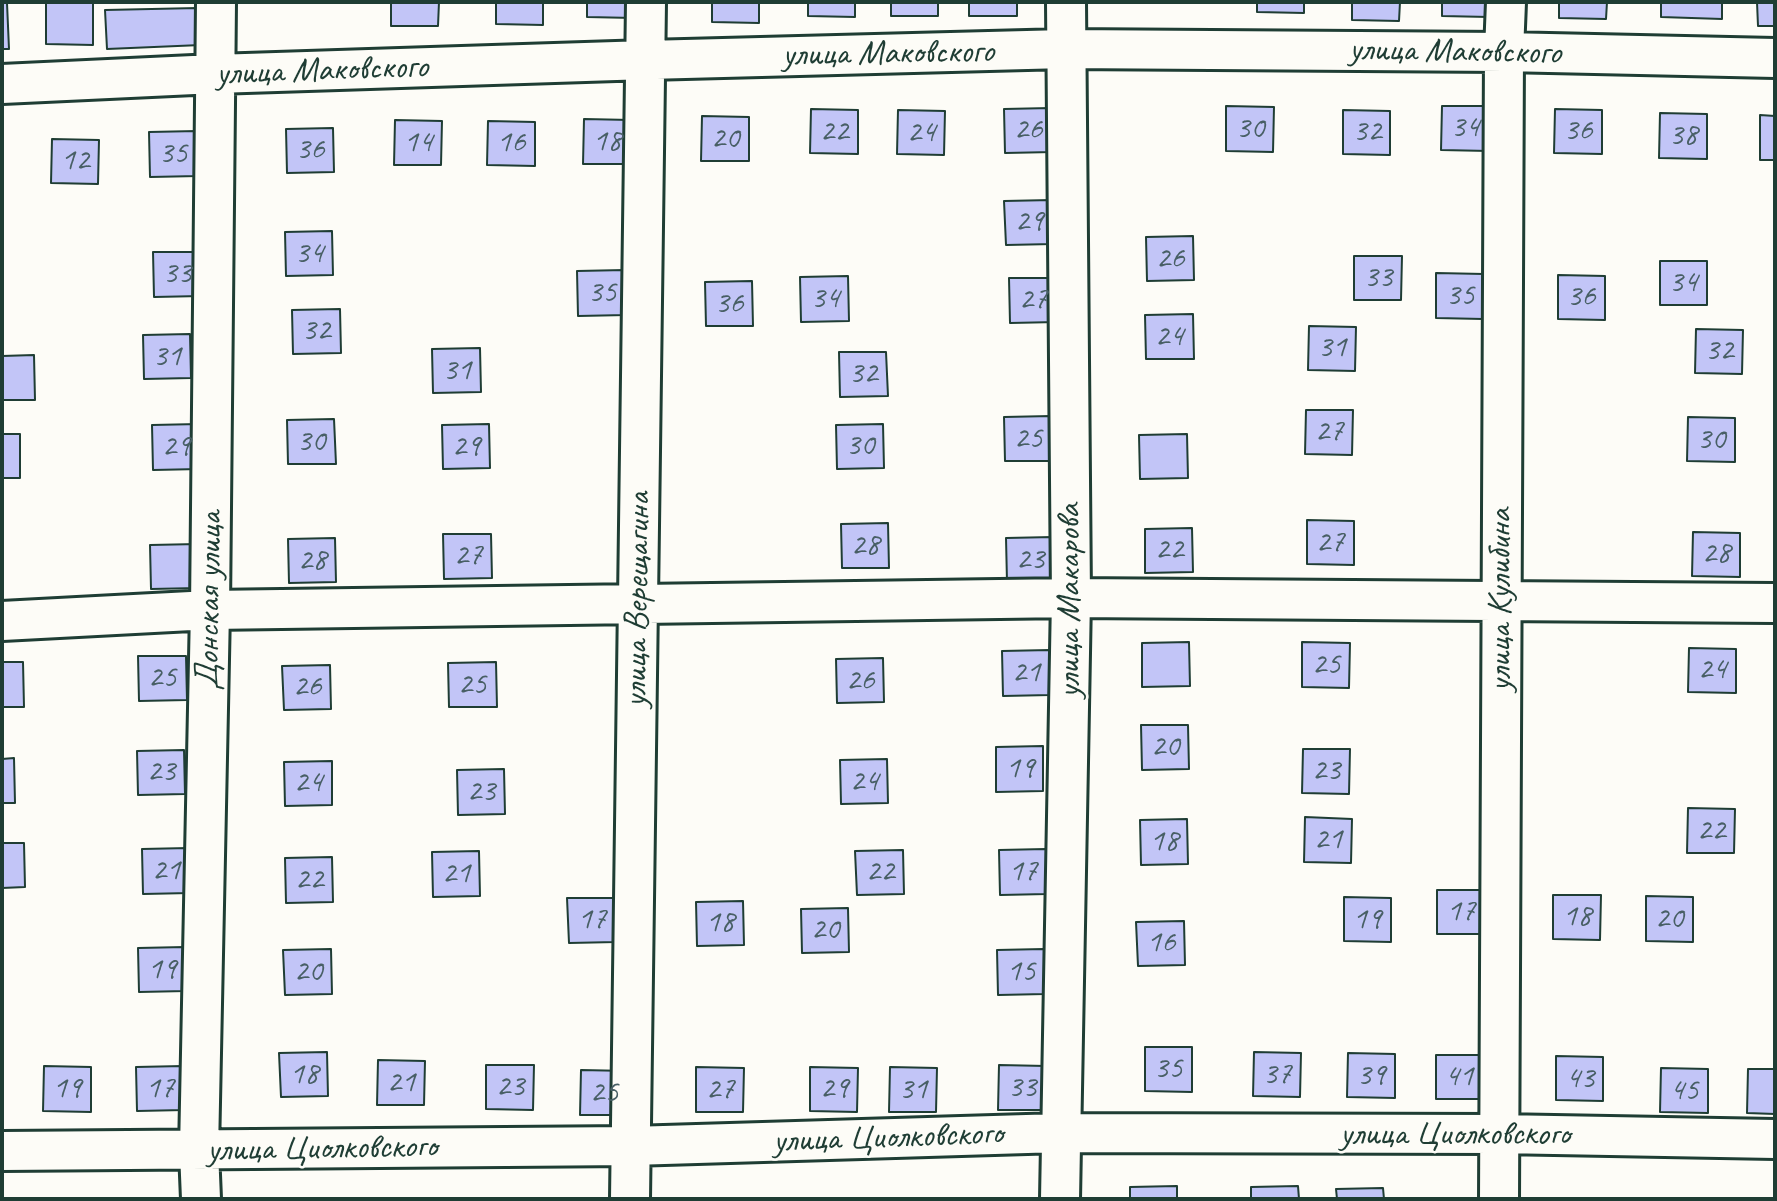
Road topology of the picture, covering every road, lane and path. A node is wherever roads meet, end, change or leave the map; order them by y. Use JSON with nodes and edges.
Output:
{"nodes":[{"id":1,"x":216,"y":2,"type":"edge"},
{"id":2,"x":646,"y":2,"type":"edge"},
{"id":3,"x":1066,"y":2,"type":"edge"},
{"id":4,"x":1506,"y":2,"type":"edge"},
{"id":5,"x":1065,"y":49,"type":"junction"},
{"id":6,"x":1504,"y":52,"type":"junction"},
{"id":7,"x":1775,"y":58,"type":"edge"},
{"id":8,"x":647,"y":60,"type":"junction"},
{"id":9,"x":215,"y":74,"type":"junction"},
{"id":10,"x":2,"y":84,"type":"edge"},
{"id":11,"x":1072,"y":598,"type":"junction"},
{"id":12,"x":1501,"y":602,"type":"junction"},
{"id":13,"x":637,"y":603,"type":"junction"},
{"id":14,"x":1775,"y":603,"type":"edge"},
{"id":15,"x":210,"y":610,"type":"junction"},
{"id":16,"x":2,"y":621,"type":"edge"},
{"id":17,"x":1060,"y":1133,"type":"junction"},
{"id":18,"x":1499,"y":1134,"type":"junction"},
{"id":19,"x":1775,"y":1139,"type":"edge"},
{"id":20,"x":631,"y":1146,"type":"junction"},
{"id":21,"x":199,"y":1150,"type":"junction"},
{"id":22,"x":2,"y":1151,"type":"edge"},
{"id":23,"x":201,"y":1199,"type":"edge"},
{"id":24,"x":630,"y":1199,"type":"edge"},
{"id":25,"x":1060,"y":1199,"type":"edge"},
{"id":26,"x":1499,"y":1199,"type":"edge"}],
"edges":[{"from":1,"to":9,"type":"street","name":"Донская улица"},
{"from":2,"to":8,"type":"street","name":"улица Верещагина"},
{"from":3,"to":5,"type":"street","name":"улица Макарова"},
{"from":4,"to":6,"type":"street","name":"улица Кулибина"},
{"from":5,"to":6,"type":"street","name":"улица Маковского"},
{"from":5,"to":8,"type":"street","name":"улица Маковского"},
{"from":5,"to":11,"type":"street","name":"улица Макарова"},
{"from":6,"to":7,"type":"street","name":"улица Маковского"},
{"from":6,"to":12,"type":"street","name":"улица Кулибина"},
{"from":8,"to":9,"type":"street","name":"улица Маковского"},
{"from":8,"to":13,"type":"street","name":"улица Верещагина"},
{"from":9,"to":10,"type":"street","name":"улица Маковского"},
{"from":9,"to":15,"type":"street","name":"Донская улица"},
{"from":11,"to":12,"type":"street"},
{"from":11,"to":13,"type":"street"},
{"from":11,"to":17,"type":"street","name":"улица Макарова"},
{"from":12,"to":14,"type":"street"},
{"from":12,"to":18,"type":"street","name":"улица Кулибина"},
{"from":13,"to":15,"type":"street"},
{"from":13,"to":20,"type":"street","name":"улица Верещагина"},
{"from":15,"to":16,"type":"street"},
{"from":15,"to":21,"type":"street","name":"Донская улица"},
{"from":17,"to":18,"type":"street","name":"улица Циолковского"},
{"from":17,"to":20,"type":"street","name":"улица Циолковского"},
{"from":17,"to":25,"type":"street","name":"улица Макарова"},
{"from":18,"to":19,"type":"street","name":"улица Циолковского"},
{"from":18,"to":26,"type":"street","name":"улица Кулибина"},
{"from":20,"to":21,"type":"street","name":"улица Циолковского"},
{"from":20,"to":24,"type":"street","name":"улица Верещагина"},
{"from":21,"to":22,"type":"street","name":"улица Циолковского"},
{"from":21,"to":23,"type":"street","name":"Донская улица"}]}
